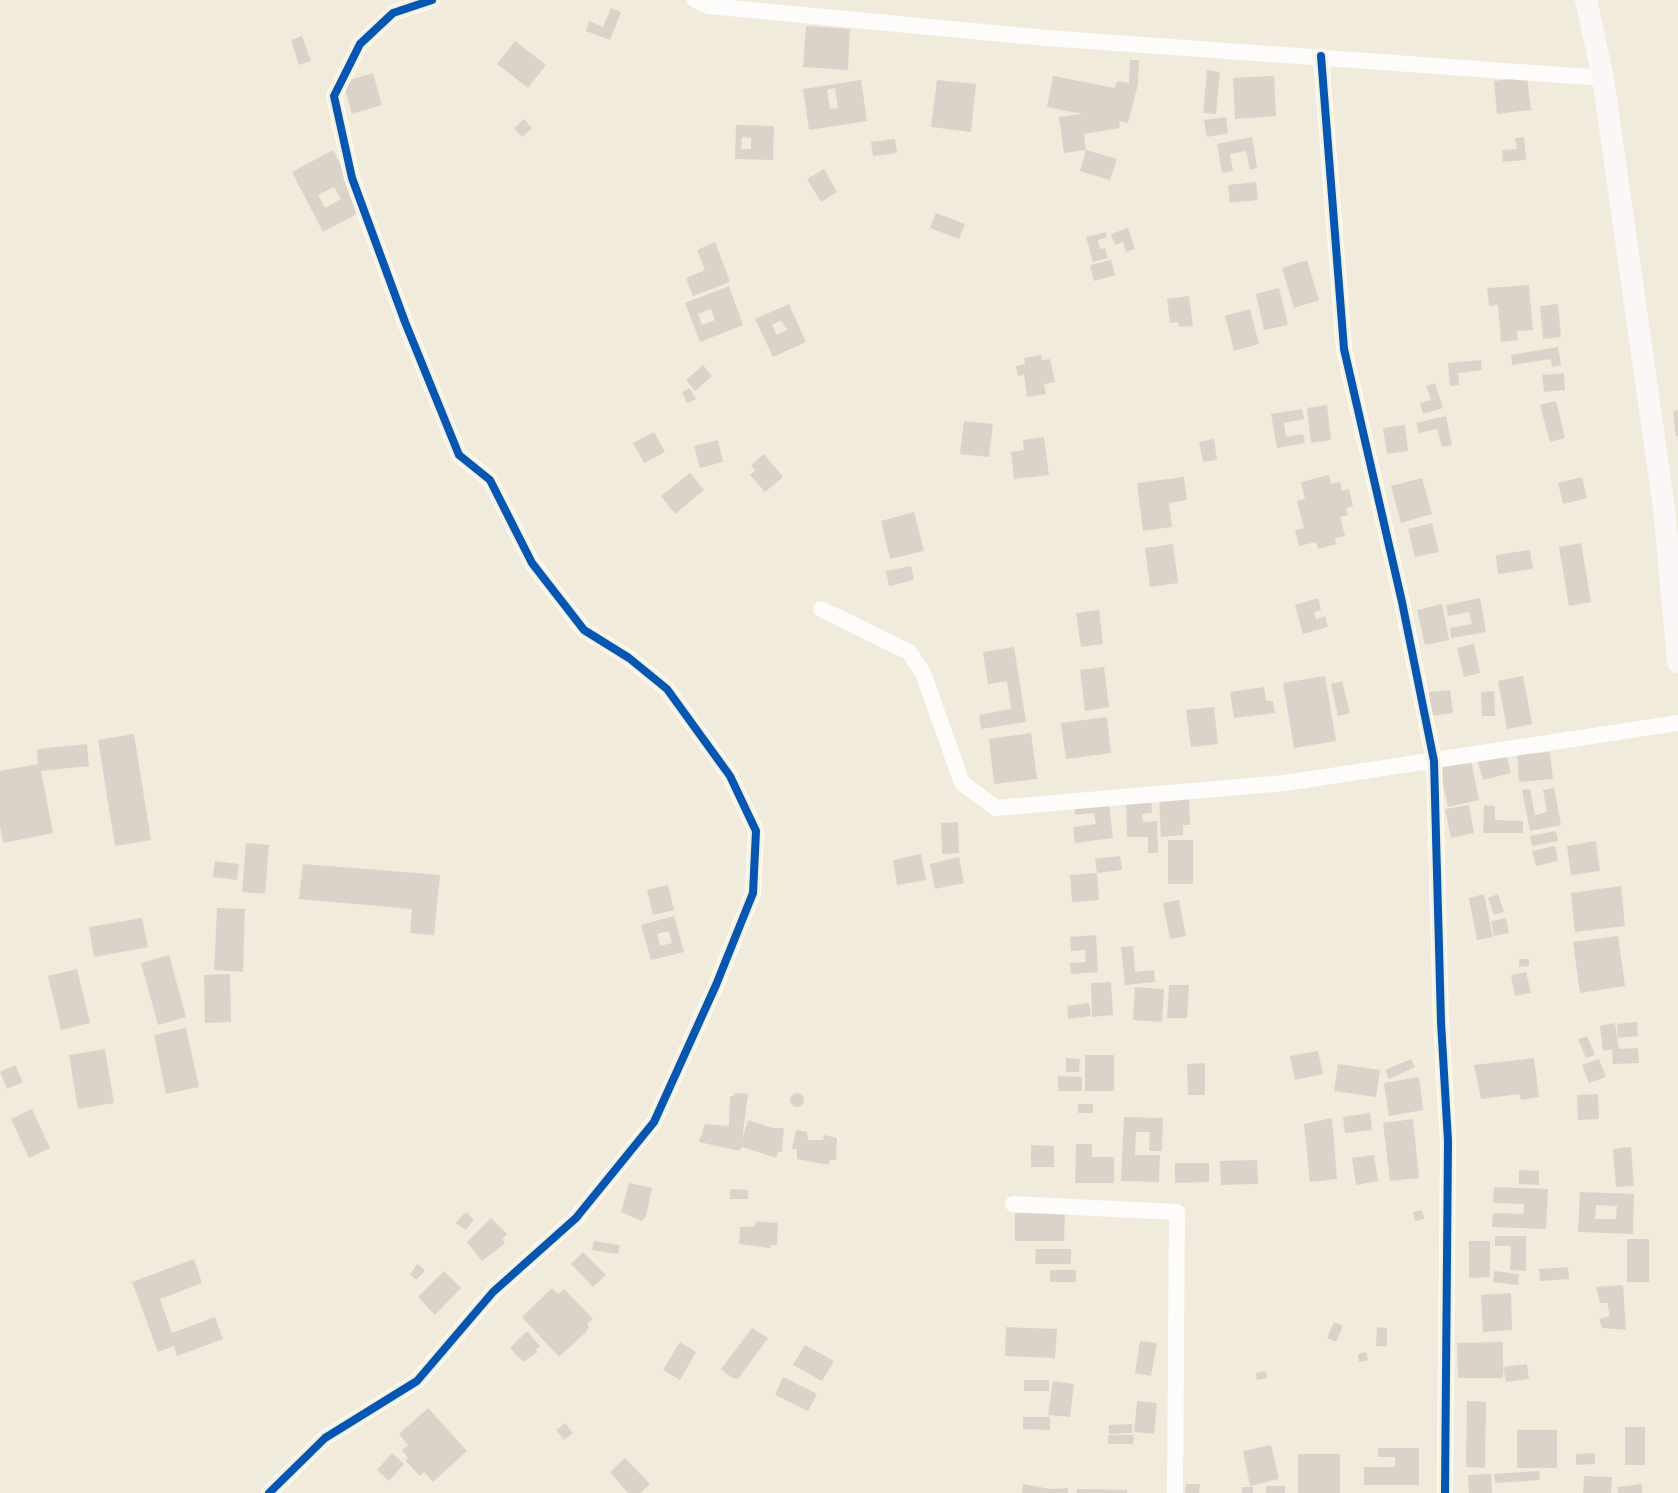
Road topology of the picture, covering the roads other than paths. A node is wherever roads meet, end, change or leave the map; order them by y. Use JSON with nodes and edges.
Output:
{"nodes":[{"id":1,"x":432,"y":0,"type":"edge"},
{"id":2,"x":695,"y":0,"type":"edge"},
{"id":3,"x":1586,"y":0,"type":"edge"},
{"id":4,"x":1321,"y":56,"type":"junction"},
{"id":5,"x":1603,"y":78,"type":"junction"},
{"id":6,"x":1674,"y":581,"type":"edge"},
{"id":7,"x":821,"y":609,"type":"dead end"},
{"id":8,"x":1678,"y":662,"type":"edge"},
{"id":9,"x":1678,"y":723,"type":"edge"},
{"id":10,"x":1434,"y":761,"type":"junction"},
{"id":11,"x":1013,"y":1204,"type":"dead end"},
{"id":12,"x":269,"y":1493,"type":"edge"},
{"id":13,"x":1175,"y":1493,"type":"edge"},
{"id":14,"x":1445,"y":1493,"type":"edge"}],
"edges":[{"from":1,"to":12,"type":"street"},
{"from":2,"to":4,"type":"street"},
{"from":3,"to":5,"type":"main road"},
{"from":4,"to":5,"type":"street"},
{"from":4,"to":10,"type":"street"},
{"from":5,"to":6,"type":"main road"},
{"from":6,"to":8,"type":"main road"},
{"from":7,"to":10,"type":"street"},
{"from":9,"to":10,"type":"street"},
{"from":10,"to":14,"type":"street"},
{"from":11,"to":13,"type":"street"}]}
